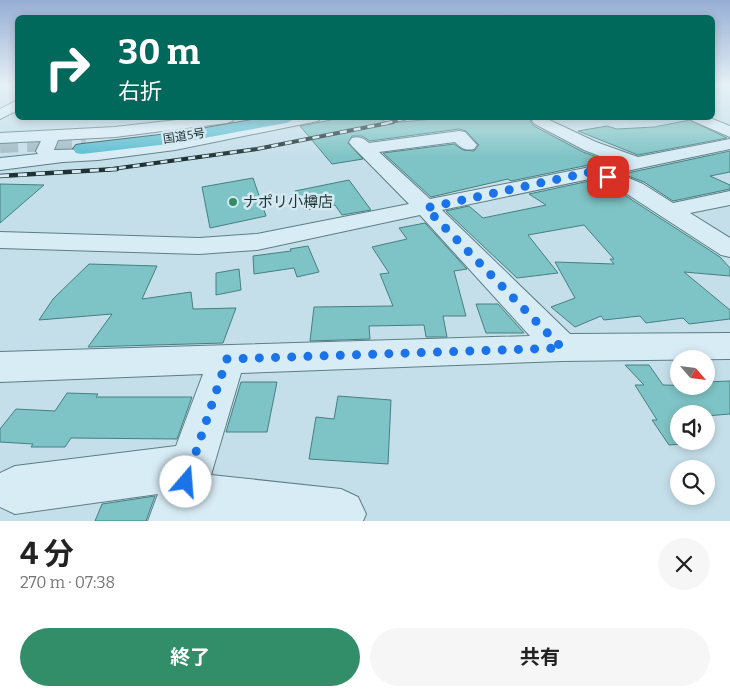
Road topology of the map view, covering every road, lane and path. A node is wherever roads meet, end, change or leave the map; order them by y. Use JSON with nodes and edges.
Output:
{"nodes":[{"id":1,"x":49,"y":120,"type":"edge"},
{"id":2,"x":193,"y":120,"type":"edge"},
{"id":3,"x":246,"y":120,"type":"edge"},
{"id":4,"x":275,"y":120,"type":"edge"},
{"id":5,"x":303,"y":120,"type":"edge"},
{"id":6,"x":703,"y":120,"type":"edge"},
{"id":7,"x":540,"y":121,"type":"dead end"},
{"id":8,"x":160,"y":122,"type":"edge"},
{"id":9,"x":730,"y":132,"type":"edge"},
{"id":10,"x":50,"y":137,"type":"junction"},
{"id":11,"x":0,"y":138,"type":"edge"},
{"id":12,"x":25,"y":138,"type":"junction"},
{"id":13,"x":468,"y":144,"type":"dead end"},
{"id":14,"x":730,"y":144,"type":"edge"},
{"id":15,"x":61,"y":157,"type":"junction"},
{"id":16,"x":635,"y":163,"type":"junction"},
{"id":17,"x":0,"y":164,"type":"edge"},
{"id":18,"x":595,"y":171,"type":"junction"},
{"id":19,"x":730,"y":198,"type":"edge"},
{"id":20,"x":426,"y":208,"type":"junction"},
{"id":21,"x":670,"y":211,"type":"junction"},
{"id":22,"x":0,"y":240,"type":"edge"},
{"id":23,"x":730,"y":249,"type":"edge"},
{"id":24,"x":730,"y":346,"type":"edge"},
{"id":25,"x":562,"y":348,"type":"junction"},
{"id":26,"x":227,"y":359,"type":"junction"},
{"id":27,"x":0,"y":366,"type":"edge"},
{"id":28,"x":15,"y":490,"type":"dead end"},
{"id":29,"x":182,"y":495,"type":"edge"},
{"id":30,"x":341,"y":514,"type":"dead end"}],
"edges":[{"from":1,"to":12,"type":"street"},
{"from":2,"to":8,"type":"street"},
{"from":3,"to":4,"type":"highway","name":"国道5号"},
{"from":5,"to":15,"type":"street"},
{"from":6,"to":9,"type":"street"},
{"from":7,"to":16,"type":"street"},
{"from":8,"to":10,"type":"street"},
{"from":10,"to":12,"type":"street"},
{"from":10,"to":15,"type":"street"},
{"from":11,"to":12,"type":"street"},
{"from":13,"to":20,"type":"street"},
{"from":14,"to":16,"type":"street"},
{"from":15,"to":17,"type":"street"},
{"from":16,"to":18,"type":"street"},
{"from":18,"to":20,"type":"street"},
{"from":18,"to":21,"type":"street"},
{"from":19,"to":21,"type":"street"},
{"from":20,"to":22,"type":"street"},
{"from":20,"to":25,"type":"street"},
{"from":21,"to":23,"type":"street"},
{"from":24,"to":25,"type":"street"},
{"from":25,"to":26,"type":"street"},
{"from":26,"to":27,"type":"street"},
{"from":26,"to":29,"type":"street"},
{"from":28,"to":29,"type":"street"},
{"from":29,"to":30,"type":"street"}]}
